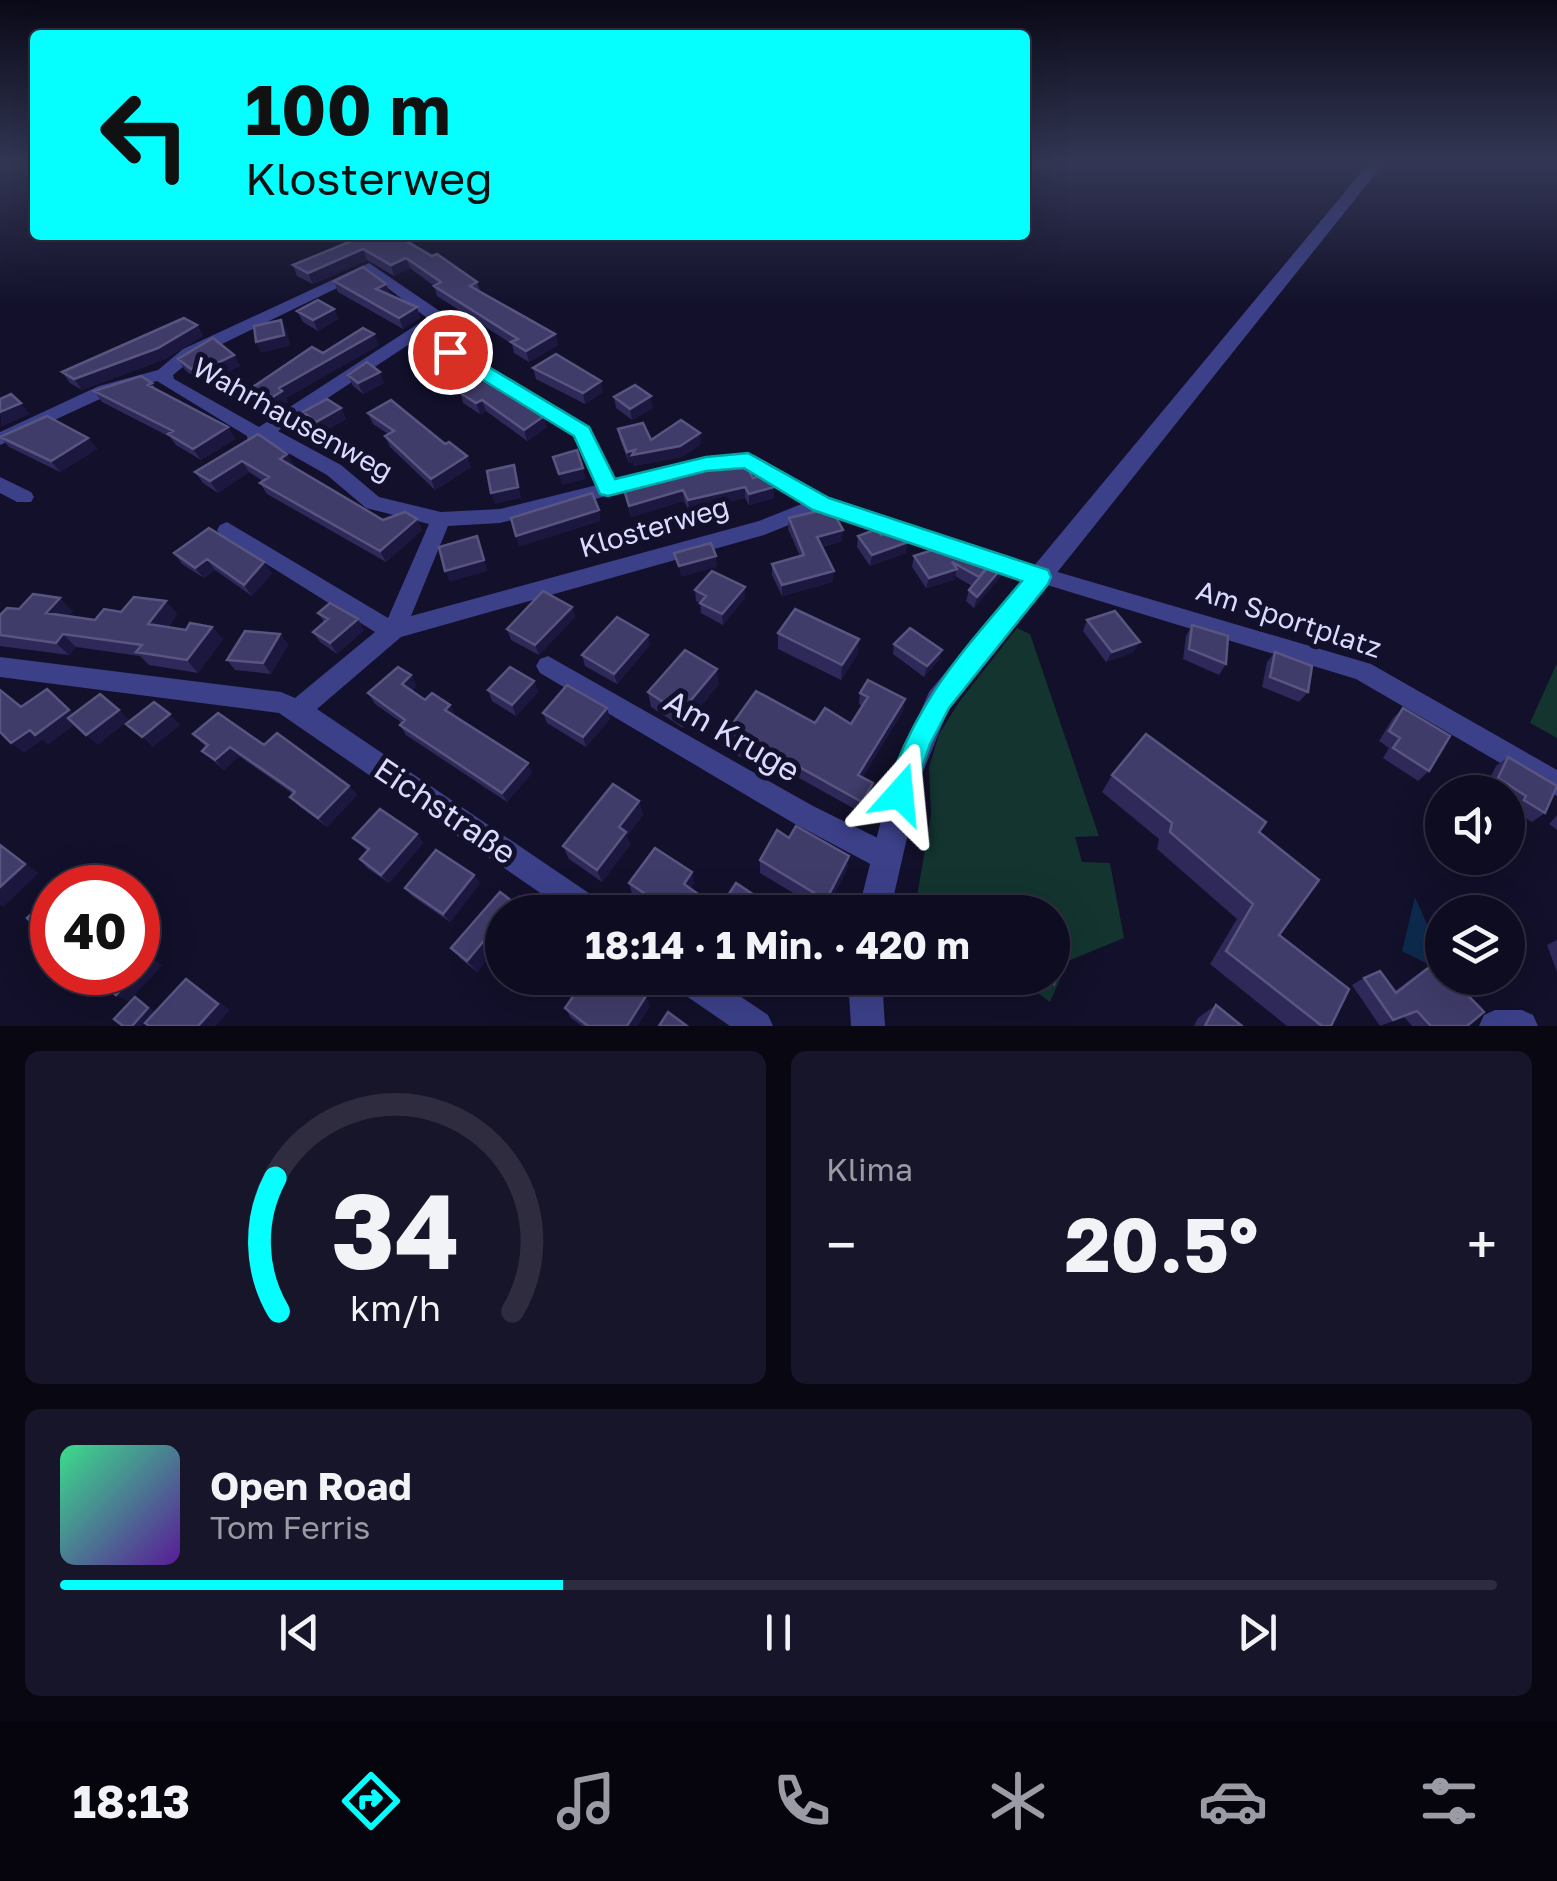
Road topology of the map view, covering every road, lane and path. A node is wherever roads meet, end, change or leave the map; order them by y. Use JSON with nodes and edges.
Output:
{"nodes":[{"id":1,"x":1338,"y":211,"type":"edge"},
{"id":2,"x":418,"y":332,"type":"junction"},
{"id":3,"x":164,"y":374,"type":"junction"},
{"id":4,"x":0,"y":439,"type":"edge"},
{"id":5,"x":252,"y":440,"type":"junction"},
{"id":6,"x":0,"y":484,"type":"edge"},
{"id":7,"x":608,"y":488,"type":"junction"},
{"id":8,"x":24,"y":498,"type":"dead end"},
{"id":9,"x":821,"y":504,"type":"junction"},
{"id":10,"x":441,"y":519,"type":"junction"},
{"id":11,"x":227,"y":530,"type":"dead end"},
{"id":12,"x":1039,"y":577,"type":"junction"},
{"id":13,"x":394,"y":630,"type":"junction"},
{"id":14,"x":548,"y":666,"type":"dead end"},
{"id":15,"x":0,"y":667,"type":"edge"},
{"id":16,"x":298,"y":710,"type":"junction"},
{"id":17,"x":1557,"y":784,"type":"edge"},
{"id":18,"x":886,"y":857,"type":"junction"},
{"id":19,"x":567,"y":895,"type":"edge"},
{"id":20,"x":878,"y":895,"type":"edge"},
{"id":21,"x":712,"y":995,"type":"edge"},
{"id":22,"x":866,"y":995,"type":"edge"},
{"id":23,"x":758,"y":1026,"type":"edge"},
{"id":24,"x":868,"y":1026,"type":"edge"},
{"id":25,"x":1495,"y":1026,"type":"edge"},
{"id":26,"x":1522,"y":1026,"type":"edge"}],
"edges":[{"from":1,"to":12,"type":"street"},
{"from":2,"to":3,"type":"street","name":"Wahrhausenweg"},
{"from":2,"to":5,"type":"street"},
{"from":2,"to":7,"type":"street"},
{"from":3,"to":4,"type":"street"},
{"from":3,"to":5,"type":"street","name":"Wahrhausenweg"},
{"from":5,"to":10,"type":"street","name":"Wahrhausenweg"},
{"from":6,"to":8,"type":"street"},
{"from":7,"to":9,"type":"street","name":"Wahrhausenweg"},
{"from":7,"to":10,"type":"street","name":"Wahrhausenweg"},
{"from":9,"to":12,"type":"street"},
{"from":9,"to":13,"type":"street","name":"Klosterweg"},
{"from":10,"to":13,"type":"street"},
{"from":11,"to":13,"type":"street"},
{"from":12,"to":17,"type":"street","name":"Am Sportplatz"},
{"from":12,"to":18,"type":"street"},
{"from":13,"to":16,"type":"street"},
{"from":14,"to":18,"type":"street","name":"Am Kruge"},
{"from":15,"to":16,"type":"street","name":"Eichstraße"},
{"from":16,"to":19,"type":"street","name":"Eichstraße"},
{"from":18,"to":20,"type":"street"},
{"from":21,"to":23,"type":"street"},
{"from":22,"to":24,"type":"street"},
{"from":25,"to":26,"type":"street"}]}
